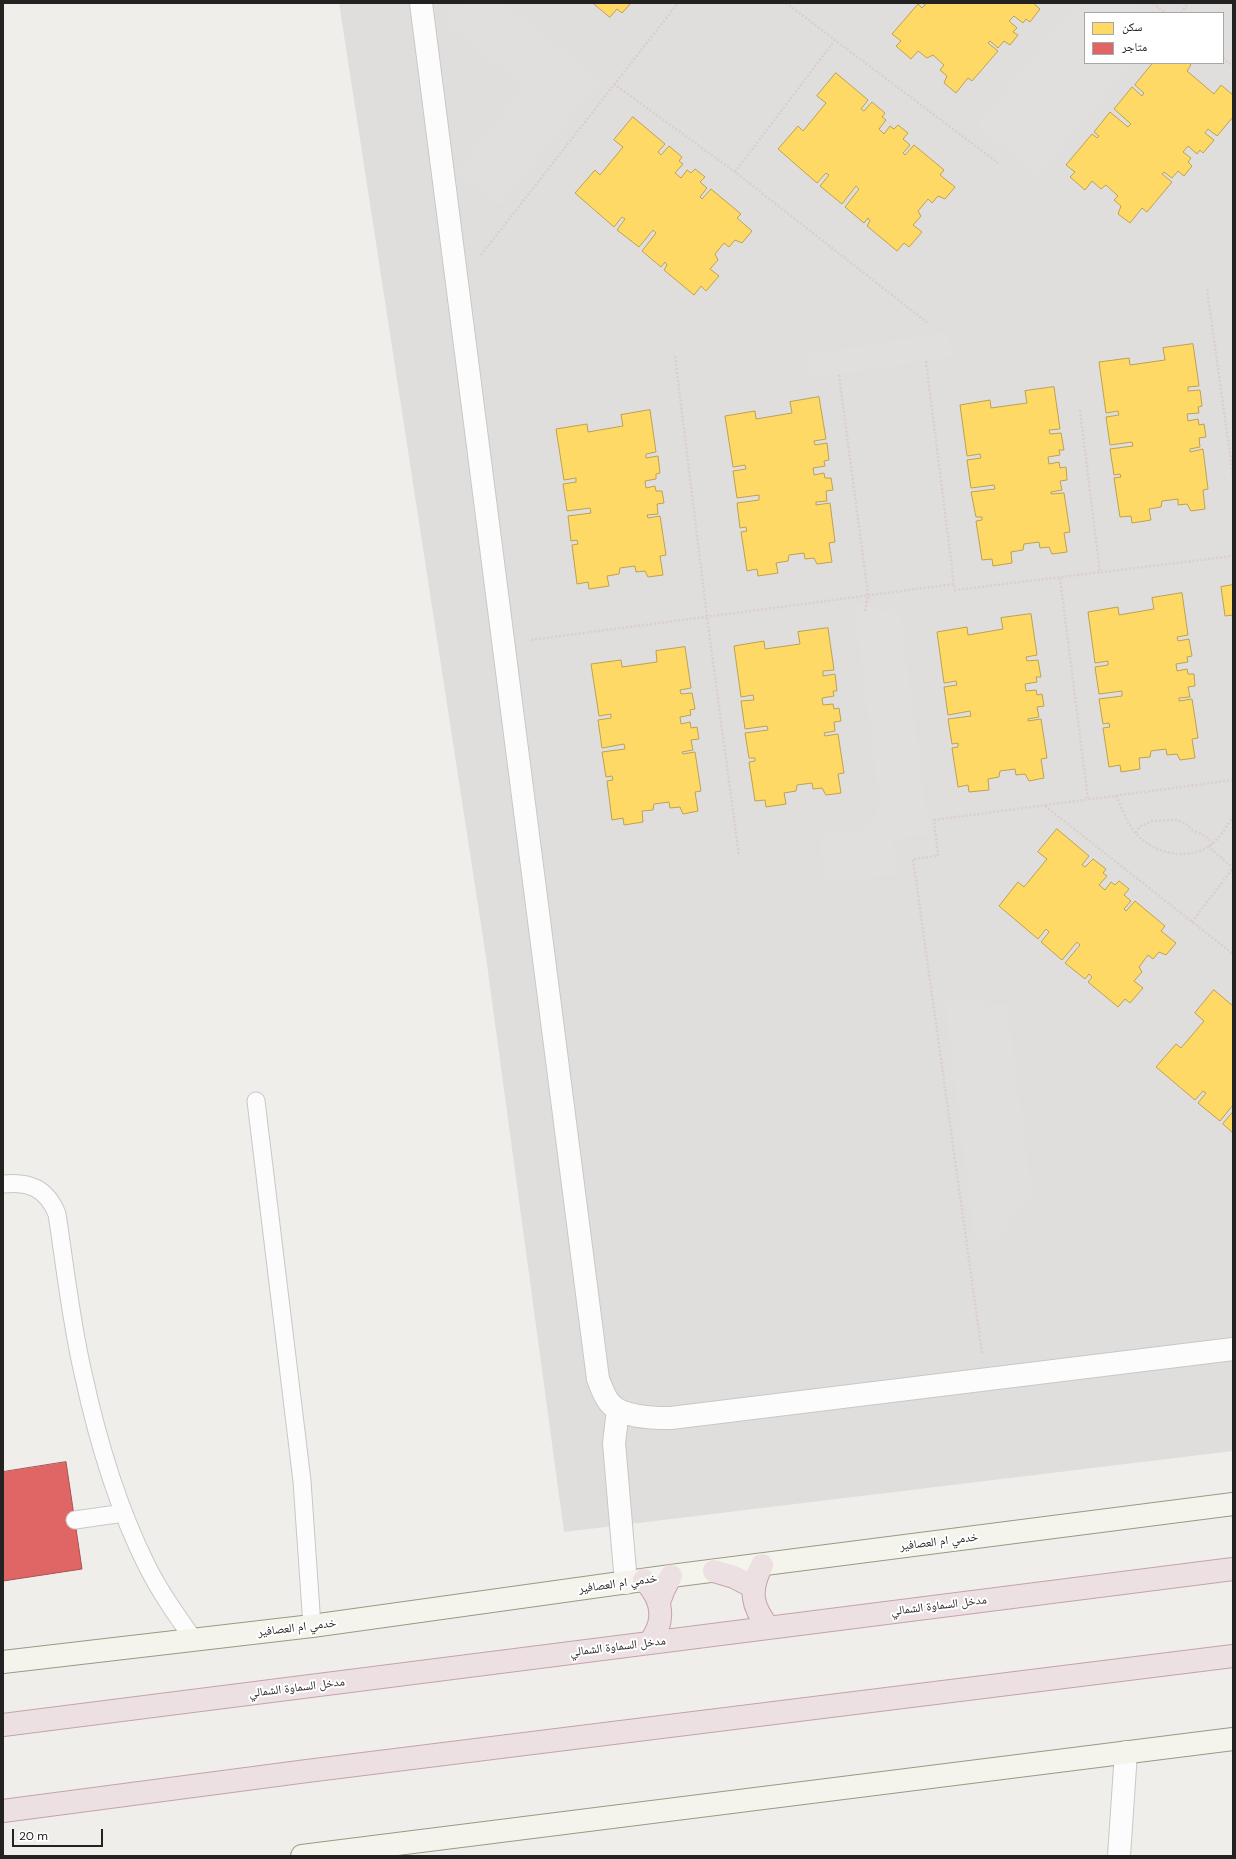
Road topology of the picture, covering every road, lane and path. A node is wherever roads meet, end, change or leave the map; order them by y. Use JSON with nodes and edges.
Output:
{"nodes":[{"id":1,"x":421,"y":3,"type":"edge"},
{"id":2,"x":678,"y":3,"type":"edge"},
{"id":3,"x":786,"y":3,"type":"edge"},
{"id":4,"x":1153,"y":3,"type":"edge"},
{"id":5,"x":1188,"y":3,"type":"edge"},
{"id":6,"x":1165,"y":12,"type":"edge"},
{"id":7,"x":1182,"y":12,"type":"edge"},
{"id":8,"x":835,"y":40,"type":"junction"},
{"id":9,"x":1224,"y":59,"type":"edge"},
{"id":10,"x":1233,"y":66,"type":"edge"},
{"id":11,"x":614,"y":84,"type":"junction"},
{"id":12,"x":998,"y":163,"type":"dead end"},
{"id":13,"x":735,"y":172,"type":"junction"},
{"id":14,"x":458,"y":284,"type":"junction"},
{"id":15,"x":1207,"y":289,"type":"dead end"},
{"id":16,"x":929,"y":324,"type":"dead end"},
{"id":17,"x":676,"y":356,"type":"dead end"},
{"id":18,"x":926,"y":360,"type":"dead end"},
{"id":19,"x":839,"y":375,"type":"dead end"},
{"id":20,"x":1080,"y":410,"type":"dead end"},
{"id":21,"x":1233,"y":476,"type":"edge"},
{"id":22,"x":1233,"y":556,"type":"edge"},
{"id":23,"x":1100,"y":572,"type":"junction"},
{"id":24,"x":1060,"y":577,"type":"junction"},
{"id":25,"x":954,"y":584,"type":"junction"},
{"id":26,"x":868,"y":595,"type":"junction"},
{"id":27,"x":865,"y":612,"type":"dead end"},
{"id":28,"x":707,"y":617,"type":"junction"},
{"id":29,"x":504,"y":644,"type":"junction"},
{"id":30,"x":1233,"y":780,"type":"edge"},
{"id":31,"x":1116,"y":796,"type":"junction"},
{"id":32,"x":1088,"y":799,"type":"junction"},
{"id":33,"x":1044,"y":805,"type":"junction"},
{"id":34,"x":1233,"y":817,"type":"edge"},
{"id":35,"x":1136,"y":833,"type":"junction"},
{"id":36,"x":1213,"y":843,"type":"junction"},
{"id":37,"x":1208,"y":846,"type":"junction"},
{"id":38,"x":739,"y":856,"type":"dead end"},
{"id":39,"x":1233,"y":868,"type":"edge"},
{"id":40,"x":1192,"y":922,"type":"junction"},
{"id":41,"x":1233,"y":954,"type":"edge"},
{"id":42,"x":256,"y":1101,"type":"dead end"},
{"id":43,"x":3,"y":1184,"type":"edge"},
{"id":44,"x":1233,"y":1349,"type":"edge"},
{"id":45,"x":986,"y":1379,"type":"junction"},
{"id":46,"x":618,"y":1410,"type":"junction"},
{"id":47,"x":1233,"y":1504,"type":"edge"},
{"id":48,"x":124,"y":1513,"type":"junction"},
{"id":49,"x":75,"y":1520,"type":"dead end"},
{"id":50,"x":762,"y":1565,"type":"junction"},
{"id":51,"x":1233,"y":1569,"type":"edge"},
{"id":52,"x":714,"y":1571,"type":"junction"},
{"id":53,"x":671,"y":1576,"type":"junction"},
{"id":54,"x":635,"y":1582,"type":"junction"},
{"id":55,"x":753,"y":1587,"type":"junction"},
{"id":56,"x":659,"y":1602,"type":"junction"},
{"id":57,"x":312,"y":1626,"type":"junction"},
{"id":58,"x":769,"y":1628,"type":"junction"},
{"id":59,"x":194,"y":1640,"type":"junction"},
{"id":60,"x":649,"y":1643,"type":"junction"},
{"id":61,"x":1233,"y":1656,"type":"edge"},
{"id":62,"x":3,"y":1662,"type":"edge"},
{"id":63,"x":3,"y":1725,"type":"edge"},
{"id":64,"x":1233,"y":1739,"type":"edge"},
{"id":65,"x":1126,"y":1752,"type":"junction"},
{"id":66,"x":3,"y":1811,"type":"edge"},
{"id":67,"x":309,"y":1856,"type":"edge"},
{"id":68,"x":1119,"y":1856,"type":"edge"}],
"edges":[{"from":1,"to":14,"type":"street"},
{"from":2,"to":11,"type":"path"},
{"from":3,"to":8,"type":"path"},
{"from":4,"to":6,"type":"path"},
{"from":5,"to":7,"type":"path"},
{"from":8,"to":12,"type":"path"},
{"from":8,"to":13,"type":"path"},
{"from":9,"to":10,"type":"path"},
{"from":11,"to":13,"type":"path"},
{"from":11,"to":14,"type":"path"},
{"from":13,"to":16,"type":"path"},
{"from":14,"to":29,"type":"street"},
{"from":15,"to":21,"type":"path"},
{"from":17,"to":28,"type":"path"},
{"from":18,"to":25,"type":"path"},
{"from":19,"to":26,"type":"path"},
{"from":20,"to":23,"type":"path"},
{"from":22,"to":23,"type":"path"},
{"from":23,"to":24,"type":"path"},
{"from":24,"to":25,"type":"path"},
{"from":24,"to":32,"type":"path"},
{"from":25,"to":26,"type":"path"},
{"from":26,"to":27,"type":"path"},
{"from":26,"to":28,"type":"path"},
{"from":28,"to":29,"type":"path"},
{"from":28,"to":38,"type":"path"},
{"from":29,"to":46,"type":"street"},
{"from":30,"to":31,"type":"path"},
{"from":31,"to":32,"type":"path"},
{"from":31,"to":35,"type":"path"},
{"from":32,"to":33,"type":"path"},
{"from":33,"to":40,"type":"path"},
{"from":33,"to":45,"type":"path"},
{"from":34,"to":36,"type":"path"},
{"from":35,"to":36,"type":"path"},
{"from":35,"to":37,"type":"path"},
{"from":36,"to":37,"type":"path"},
{"from":37,"to":39,"type":"path"},
{"from":39,"to":40,"type":"path"},
{"from":40,"to":41,"type":"path"},
{"from":42,"to":57,"type":"lane"},
{"from":43,"to":48,"type":"lane"},
{"from":44,"to":45,"type":"street"},
{"from":45,"to":46,"type":"street"},
{"from":46,"to":54,"type":"street"},
{"from":47,"to":50,"type":"main road","name":"خدمي ام العصافير"},
{"from":48,"to":49,"type":"lane"},
{"from":48,"to":59,"type":"lane"},
{"from":50,"to":52,"type":"main road","name":"خدمي ام العصافير"},
{"from":50,"to":55,"type":"highway"},
{"from":51,"to":58,"type":"highway","name":"مدخل السماوة الشمالي"},
{"from":52,"to":53,"type":"main road","name":"خدمي ام العصافير"},
{"from":52,"to":55,"type":"highway"},
{"from":53,"to":54,"type":"main road","name":"خدمي ام العصافير"},
{"from":53,"to":56,"type":"highway"},
{"from":54,"to":56,"type":"highway"},
{"from":54,"to":57,"type":"main road","name":"خدمي ام العصافير"},
{"from":55,"to":58,"type":"highway"},
{"from":56,"to":60,"type":"highway"},
{"from":57,"to":59,"type":"main road","name":"خدمي ام العصافير"},
{"from":58,"to":60,"type":"highway","name":"مدخل السماوة الشمالي"},
{"from":59,"to":62,"type":"main road","name":"خدمي ام العصافير"},
{"from":60,"to":63,"type":"highway","name":"مدخل السماوة الشمالي"},
{"from":61,"to":66,"type":"highway"},
{"from":64,"to":65,"type":"main road"},
{"from":65,"to":67,"type":"main road"},
{"from":65,"to":68,"type":"street"}]}
